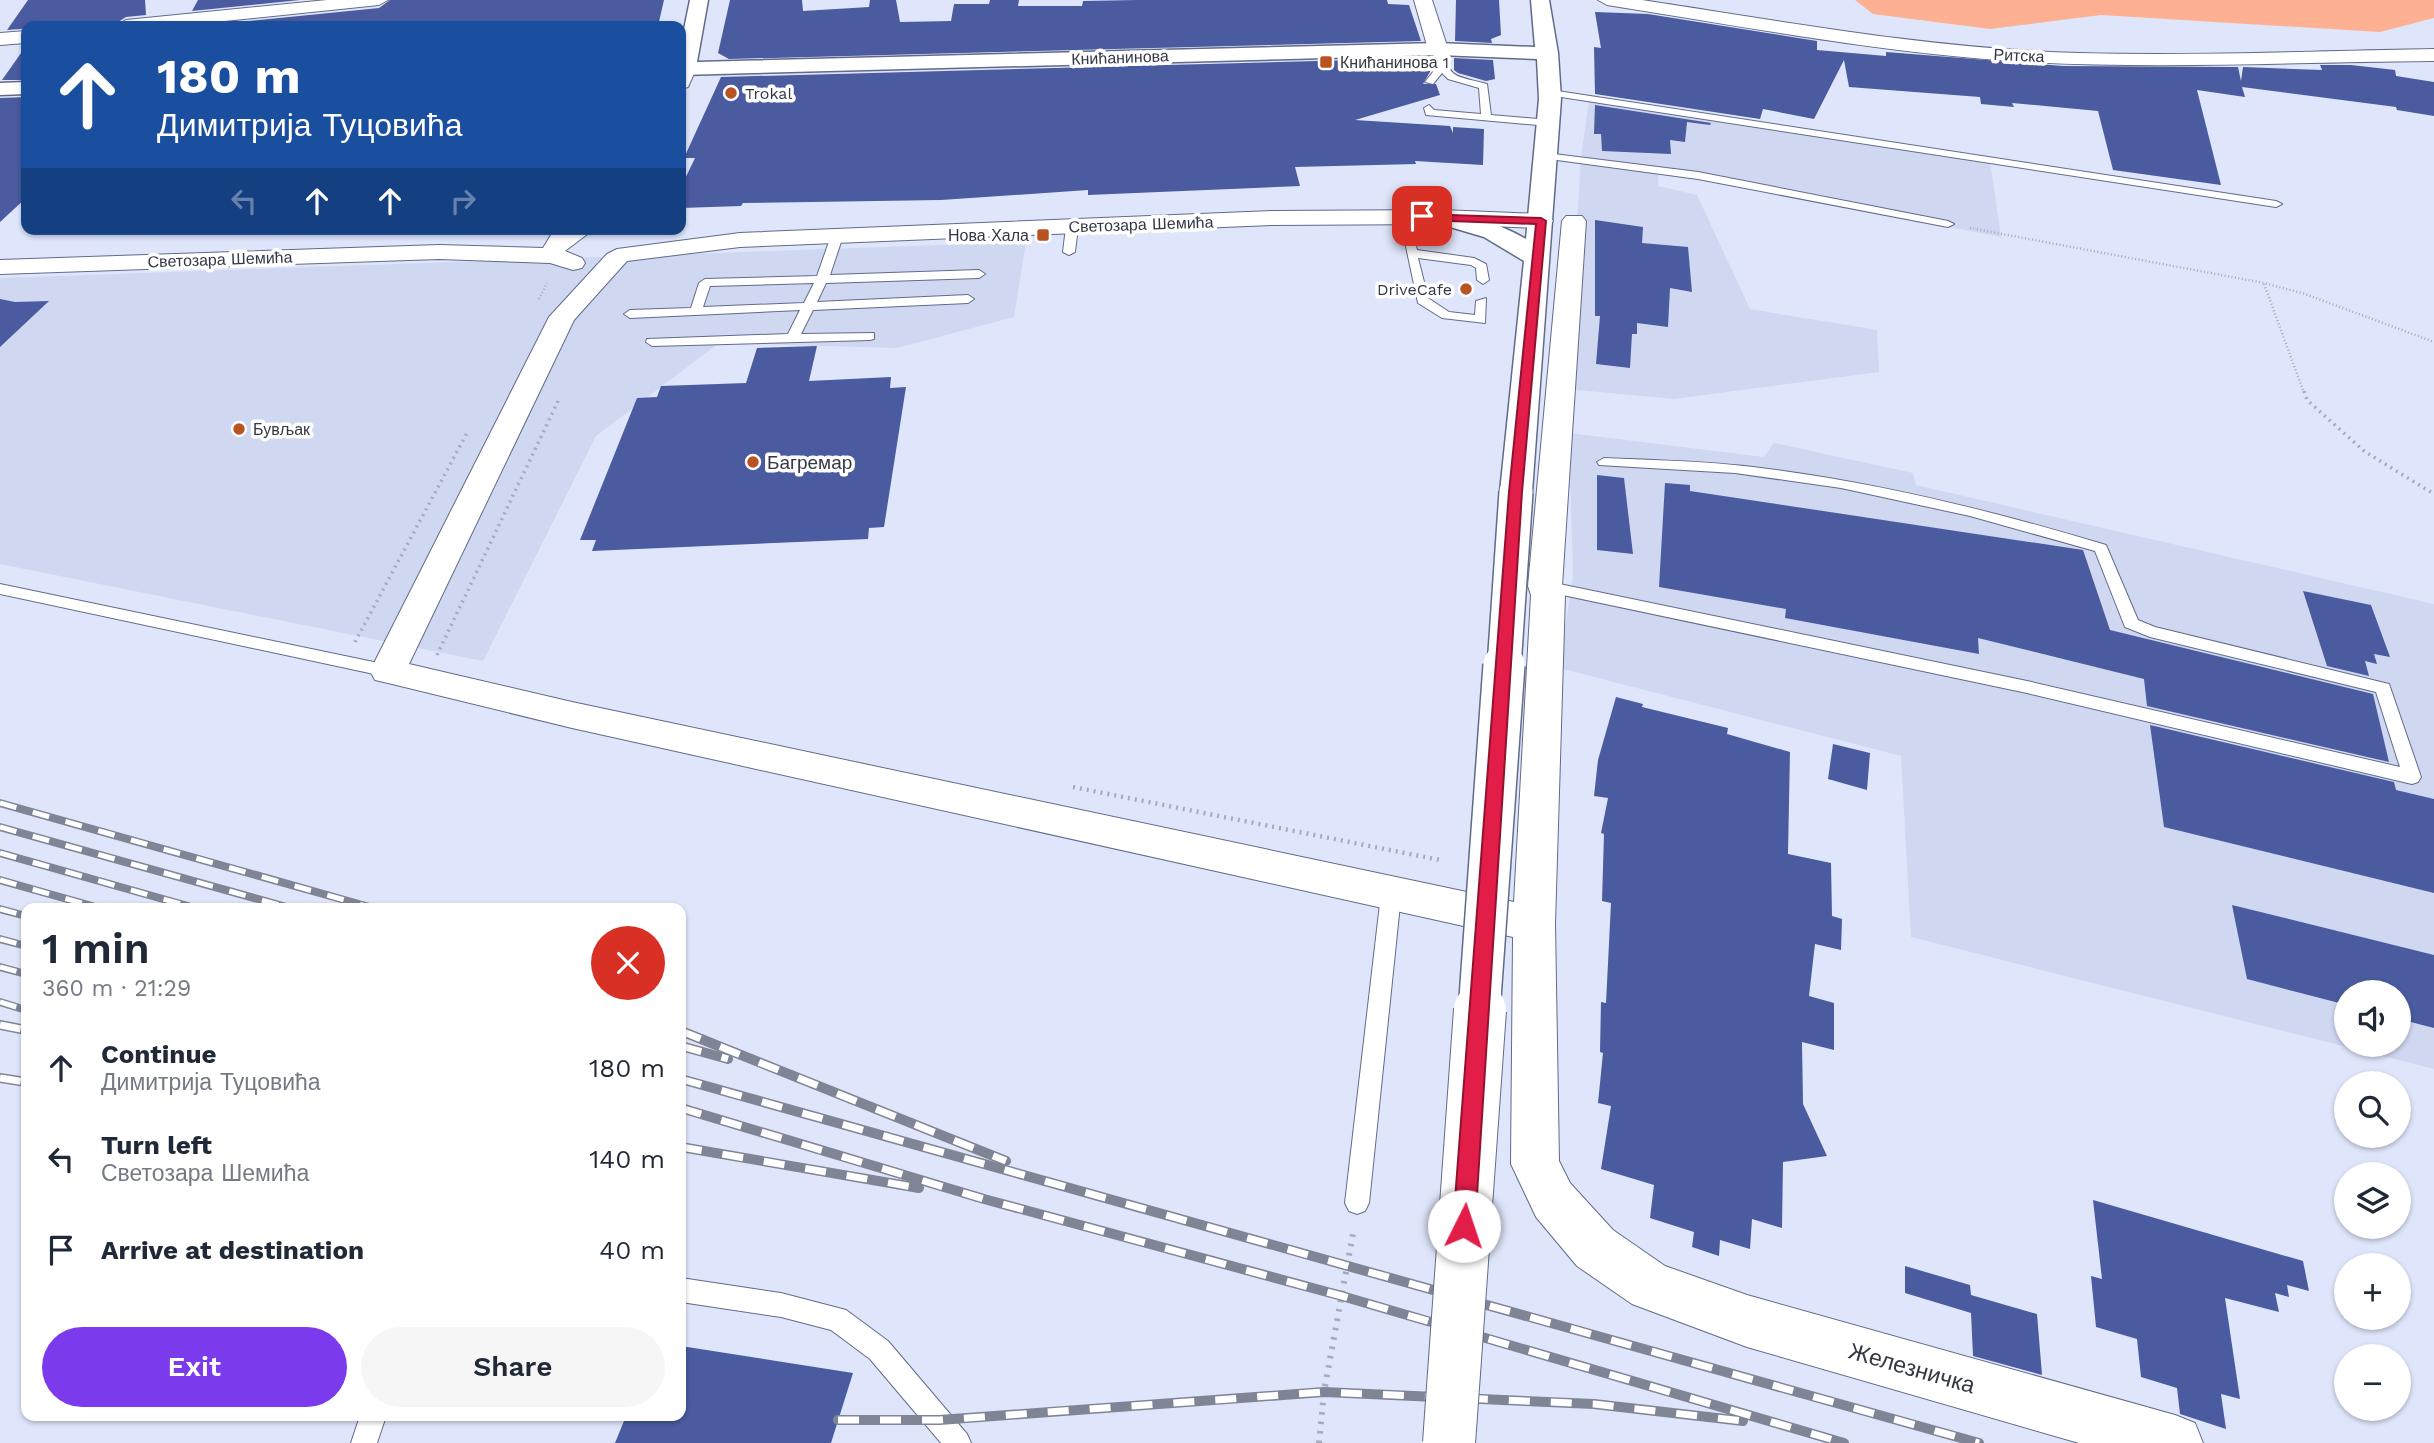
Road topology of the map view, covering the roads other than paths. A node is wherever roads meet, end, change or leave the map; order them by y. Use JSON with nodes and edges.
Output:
{"nodes":[{"id":1,"x":379,"y":0,"type":"edge"},
{"id":2,"x":699,"y":0,"type":"edge"},
{"id":3,"x":1423,"y":0,"type":"edge"},
{"id":4,"x":1540,"y":0,"type":"edge"},
{"id":5,"x":1607,"y":0,"type":"edge"},
{"id":6,"x":354,"y":1,"type":"edge"},
{"id":7,"x":172,"y":21,"type":"edge"},
{"id":8,"x":357,"y":21,"type":"edge"},
{"id":9,"x":21,"y":37,"type":"edge"},
{"id":10,"x":0,"y":39,"type":"edge"},
{"id":11,"x":2434,"y":55,"type":"edge"},
{"id":12,"x":686,"y":57,"type":"edge"},
{"id":13,"x":1440,"y":58,"type":"junction"},
{"id":14,"x":1549,"y":58,"type":"junction"},
{"id":15,"x":686,"y":74,"type":"edge"},
{"id":16,"x":1430,"y":82,"type":"dead end"},
{"id":17,"x":21,"y":88,"type":"edge"},
{"id":18,"x":0,"y":89,"type":"edge"},
{"id":19,"x":1550,"y":93,"type":"junction"},
{"id":20,"x":1429,"y":108,"type":"dead end"},
{"id":21,"x":1486,"y":118,"type":"junction"},
{"id":22,"x":1549,"y":123,"type":"junction"},
{"id":23,"x":1546,"y":156,"type":"junction"},
{"id":24,"x":2276,"y":204,"type":"dead end"},
{"id":25,"x":1403,"y":216,"type":"junction"},
{"id":26,"x":1442,"y":217,"type":"junction"},
{"id":27,"x":1557,"y":221,"type":"junction"},
{"id":28,"x":1948,"y":224,"type":"road end"},
{"id":29,"x":1072,"y":227,"type":"junction"},
{"id":30,"x":550,"y":235,"type":"edge"},
{"id":31,"x":570,"y":235,"type":"edge"},
{"id":32,"x":837,"y":236,"type":"junction"},
{"id":33,"x":236,"y":239,"type":"dead end"},
{"id":34,"x":627,"y":244,"type":"edge"},
{"id":35,"x":439,"y":252,"type":"junction"},
{"id":36,"x":1069,"y":252,"type":"dead end"},
{"id":37,"x":1411,"y":253,"type":"junction"},
{"id":38,"x":557,"y":258,"type":"junction"},
{"id":39,"x":218,"y":259,"type":"junction"},
{"id":40,"x":1538,"y":259,"type":"junction"},
{"id":41,"x":0,"y":267,"type":"edge"},
{"id":42,"x":979,"y":274,"type":"dead end"},
{"id":43,"x":821,"y":279,"type":"junction"},
{"id":44,"x":1483,"y":280,"type":"dead end"},
{"id":45,"x":769,"y":281,"type":"junction"},
{"id":46,"x":968,"y":299,"type":"dead end"},
{"id":47,"x":1482,"y":301,"type":"dead end"},
{"id":48,"x":809,"y":304,"type":"junction"},
{"id":49,"x":762,"y":307,"type":"junction"},
{"id":50,"x":696,"y":310,"type":"junction"},
{"id":51,"x":630,"y":314,"type":"dead end"},
{"id":52,"x":562,"y":317,"type":"junction"},
{"id":53,"x":870,"y":336,"type":"dead end"},
{"id":54,"x":793,"y":338,"type":"junction"},
{"id":55,"x":652,"y":342,"type":"dead end"},
{"id":56,"x":1605,"y":462,"type":"dead end"},
{"id":57,"x":1545,"y":586,"type":"junction"},
{"id":58,"x":0,"y":589,"type":"edge"},
{"id":59,"x":393,"y":659,"type":"junction"},
{"id":60,"x":1391,"y":895,"type":"junction"},
{"id":61,"x":1534,"y":924,"type":"junction"},
{"id":62,"x":1357,"y":1203,"type":"road end"},
{"id":63,"x":686,"y":1291,"type":"edge"},
{"id":64,"x":371,"y":1421,"type":"edge"},
{"id":65,"x":364,"y":1443,"type":"edge"},
{"id":66,"x":958,"y":1443,"type":"edge"},
{"id":67,"x":1449,"y":1443,"type":"edge"},
{"id":68,"x":2175,"y":1443,"type":"edge"}],
"edges":[{"from":1,"to":6,"type":"street"},
{"from":2,"to":12,"type":"main road"},
{"from":3,"to":13,"type":"street"},
{"from":4,"to":14,"type":"main road"},
{"from":5,"to":11,"type":"street","name":"Ритска"},
{"from":6,"to":7,"type":"street"},
{"from":6,"to":8,"type":"street"},
{"from":9,"to":10,"type":"street"},
{"from":13,"to":14,"type":"main road","name":"Книћанинова"},
{"from":13,"to":15,"type":"main road","name":"Книћанинова"},
{"from":13,"to":16,"type":"lane"},
{"from":13,"to":21,"type":"lane"},
{"from":14,"to":19,"type":"main road"},
{"from":17,"to":18,"type":"main road"},
{"from":19,"to":22,"type":"main road"},
{"from":19,"to":24,"type":"lane"},
{"from":20,"to":21,"type":"lane"},
{"from":21,"to":22,"type":"lane"},
{"from":22,"to":23,"type":"main road"},
{"from":23,"to":27,"type":"main road"},
{"from":23,"to":28,"type":"lane"},
{"from":25,"to":26,"type":"street","name":"Светозара Шемића"},
{"from":25,"to":29,"type":"street","name":"Светозара Шемића"},
{"from":25,"to":37,"type":"lane"},
{"from":26,"to":27,"type":"street","name":"Светозара Шемића"},
{"from":26,"to":40,"type":"main road"},
{"from":27,"to":40,"type":"main road"},
{"from":27,"to":57,"type":"street","name":"Железничка"},
{"from":29,"to":32,"type":"street","name":"Светозара Шемића"},
{"from":29,"to":36,"type":"lane"},
{"from":30,"to":35,"type":"street","name":"Светозара Шемића"},
{"from":31,"to":38,"type":"street"},
{"from":32,"to":34,"type":"street","name":"Светозара Шемића"},
{"from":32,"to":43,"type":"lane"},
{"from":33,"to":39,"type":"street"},
{"from":34,"to":38,"type":"street","name":"Светозара Шемића"},
{"from":34,"to":52,"type":"street"},
{"from":35,"to":38,"type":"street","name":"Светозара Шемића"},
{"from":35,"to":39,"type":"street","name":"Светозара Шемића"},
{"from":37,"to":44,"type":"lane"},
{"from":37,"to":47,"type":"lane"},
{"from":38,"to":52,"type":"street"},
{"from":39,"to":41,"type":"street","name":"Светозара Шемића"},
{"from":40,"to":67,"type":"main road","bridge":true},
{"from":42,"to":43,"type":"lane"},
{"from":43,"to":45,"type":"lane"},
{"from":43,"to":48,"type":"lane"},
{"from":45,"to":49,"type":"lane"},
{"from":45,"to":50,"type":"lane"},
{"from":46,"to":48,"type":"lane"},
{"from":48,"to":49,"type":"lane"},
{"from":48,"to":54,"type":"lane"},
{"from":49,"to":50,"type":"lane"},
{"from":50,"to":51,"type":"lane"},
{"from":52,"to":59,"type":"street"},
{"from":53,"to":54,"type":"lane"},
{"from":54,"to":55,"type":"lane"},
{"from":56,"to":57,"type":"lane"},
{"from":57,"to":61,"type":"street","name":"Железничка"},
{"from":58,"to":59,"type":"lane"},
{"from":59,"to":60,"type":"street"},
{"from":60,"to":61,"type":"street"},
{"from":60,"to":62,"type":"lane"},
{"from":61,"to":68,"type":"street","name":"Железничка"},
{"from":63,"to":66,"type":"lane"},
{"from":64,"to":65,"type":"lane"}]}
